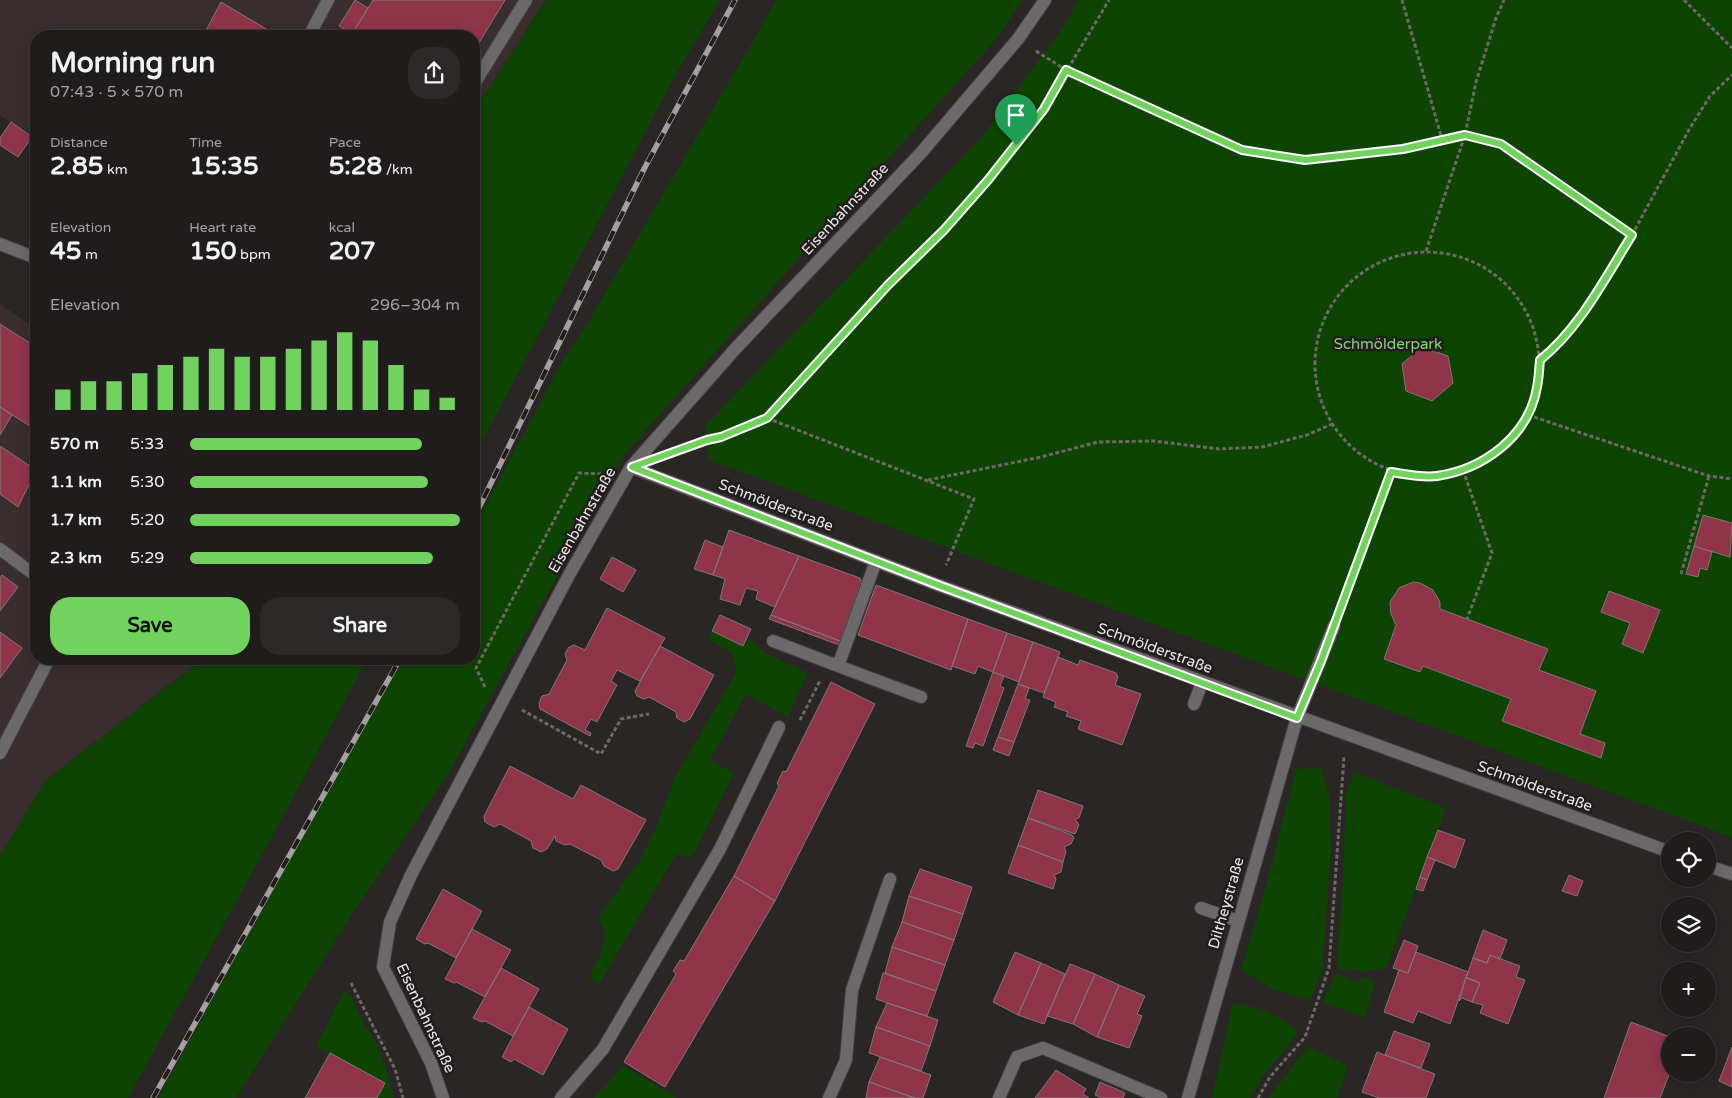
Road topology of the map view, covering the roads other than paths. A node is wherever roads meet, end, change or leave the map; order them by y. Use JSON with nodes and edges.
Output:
{"nodes":[{"id":1,"x":328,"y":0,"type":"edge"},
{"id":2,"x":526,"y":0,"type":"edge"},
{"id":3,"x":1045,"y":0,"type":"edge"},
{"id":4,"x":312,"y":30,"type":"edge"},
{"id":5,"x":480,"y":74,"type":"edge"},
{"id":6,"x":0,"y":244,"type":"edge"},
{"id":7,"x":30,"y":256,"type":"edge"},
{"id":8,"x":632,"y":467,"type":"junction"},
{"id":9,"x":0,"y":549,"type":"edge"},
{"id":10,"x":876,"y":561,"type":"junction"},
{"id":11,"x":30,"y":572,"type":"edge"},
{"id":12,"x":1334,"y":626,"type":"road end"},
{"id":13,"x":773,"y":641,"type":"dead end"},
{"id":14,"x":46,"y":665,"type":"edge"},
{"id":15,"x":838,"y":666,"type":"junction"},
{"id":16,"x":1202,"y":682,"type":"junction"},
{"id":17,"x":921,"y":697,"type":"dead end"},
{"id":18,"x":1194,"y":704,"type":"dead end"},
{"id":19,"x":1297,"y":718,"type":"junction"},
{"id":20,"x":779,"y":727,"type":"road end"},
{"id":21,"x":0,"y":753,"type":"edge"},
{"id":22,"x":1661,"y":849,"type":"edge"},
{"id":23,"x":1716,"y":869,"type":"edge"},
{"id":24,"x":1732,"y":874,"type":"edge"},
{"id":25,"x":890,"y":879,"type":"dead end"},
{"id":26,"x":1201,"y":908,"type":"dead end"},
{"id":27,"x":1238,"y":921,"type":"junction"},
{"id":28,"x":443,"y":1098,"type":"edge"},
{"id":29,"x":561,"y":1098,"type":"edge"},
{"id":30,"x":829,"y":1098,"type":"edge"},
{"id":31,"x":999,"y":1098,"type":"edge"},
{"id":32,"x":1161,"y":1098,"type":"edge"},
{"id":33,"x":1188,"y":1098,"type":"edge"}],
"edges":[{"from":1,"to":4,"type":"street"},
{"from":2,"to":5,"type":"street"},
{"from":3,"to":8,"type":"street","name":"Eisenbahnstraße"},
{"from":6,"to":7,"type":"street"},
{"from":8,"to":10,"type":"street","name":"Schmölderstraße"},
{"from":8,"to":28,"type":"street","name":"Eisenbahnstraße"},
{"from":9,"to":11,"type":"street"},
{"from":10,"to":15,"type":"street"},
{"from":10,"to":16,"type":"street","name":"Schmölderstraße"},
{"from":12,"to":19,"type":"street","name":"Diltheystraße"},
{"from":13,"to":15,"type":"street"},
{"from":14,"to":21,"type":"street"},
{"from":15,"to":17,"type":"street"},
{"from":16,"to":18,"type":"street"},
{"from":16,"to":19,"type":"street","name":"Schmölderstraße"},
{"from":19,"to":22,"type":"street","name":"Schmölderstraße"},
{"from":19,"to":27,"type":"street","name":"Diltheystraße"},
{"from":20,"to":29,"type":"street"},
{"from":23,"to":24,"type":"street"},
{"from":25,"to":30,"type":"street"},
{"from":26,"to":27,"type":"street"},
{"from":27,"to":33,"type":"street","name":"Diltheystraße"},
{"from":31,"to":32,"type":"street"}]}
